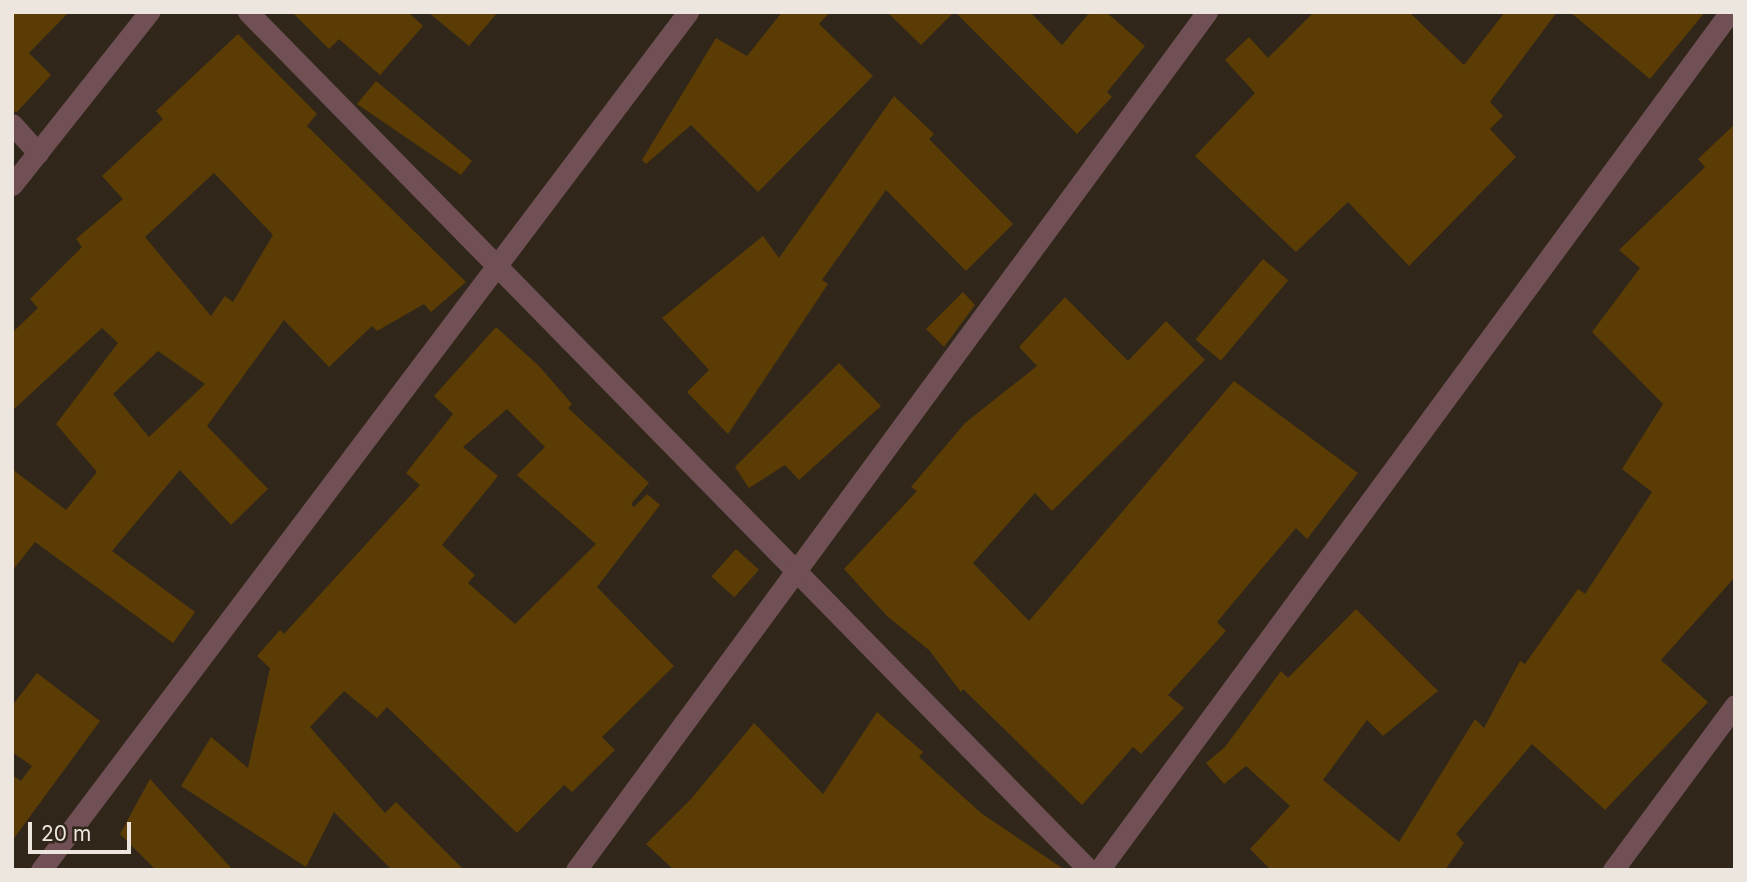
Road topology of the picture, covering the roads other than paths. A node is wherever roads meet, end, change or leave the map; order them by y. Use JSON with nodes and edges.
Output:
{"nodes":[{"id":1,"x":149,"y":12,"type":"edge"},
{"id":2,"x":248,"y":12,"type":"edge"},
{"id":3,"x":688,"y":12,"type":"edge"},
{"id":4,"x":1208,"y":12,"type":"edge"},
{"id":5,"x":1730,"y":12,"type":"edge"},
{"id":6,"x":12,"y":124,"type":"edge"},
{"id":7,"x":38,"y":153,"type":"junction"},
{"id":8,"x":12,"y":185,"type":"edge"},
{"id":9,"x":497,"y":270,"type":"junction"},
{"id":10,"x":796,"y":570,"type":"junction"},
{"id":11,"x":1735,"y":705,"type":"edge"},
{"id":12,"x":41,"y":870,"type":"edge"},
{"id":13,"x":576,"y":870,"type":"edge"},
{"id":14,"x":1089,"y":870,"type":"edge"},
{"id":15,"x":1098,"y":870,"type":"edge"},
{"id":16,"x":1613,"y":870,"type":"edge"}],
"edges":[{"from":1,"to":7,"type":"street"},
{"from":2,"to":9,"type":"street"},
{"from":3,"to":9,"type":"street"},
{"from":4,"to":10,"type":"street"},
{"from":5,"to":15,"type":"street"},
{"from":6,"to":7,"type":"street"},
{"from":7,"to":8,"type":"street"},
{"from":9,"to":10,"type":"street"},
{"from":9,"to":12,"type":"street"},
{"from":10,"to":13,"type":"street"},
{"from":10,"to":14,"type":"street"},
{"from":11,"to":16,"type":"street"}]}
